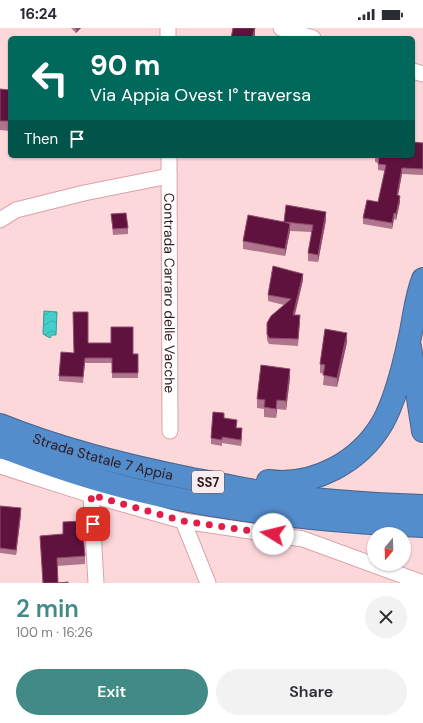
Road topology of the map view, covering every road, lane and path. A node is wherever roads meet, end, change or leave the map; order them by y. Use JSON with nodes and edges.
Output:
{"nodes":[{"id":1,"x":281,"y":28,"type":"edge"},
{"id":2,"x":307,"y":36,"type":"edge"},
{"id":3,"x":169,"y":158,"type":"edge"},
{"id":4,"x":169,"y":176,"type":"junction"},
{"id":5,"x":0,"y":220,"type":"edge"},
{"id":6,"x":423,"y":279,"type":"edge"},
{"id":7,"x":409,"y":340,"type":"junction"},
{"id":8,"x":0,"y":425,"type":"edge"},
{"id":9,"x":170,"y":431,"type":"dead end"},
{"id":10,"x":423,"y":431,"type":"edge"},
{"id":11,"x":0,"y":446,"type":"edge"},
{"id":12,"x":0,"y":466,"type":"edge"},
{"id":13,"x":142,"y":469,"type":"junction"},
{"id":14,"x":91,"y":495,"type":"junction"},
{"id":15,"x":423,"y":506,"type":"edge"},
{"id":16,"x":183,"y":521,"type":"junction"},
{"id":17,"x":423,"y":526,"type":"edge"},
{"id":18,"x":96,"y":583,"type":"edge"},
{"id":19,"x":208,"y":583,"type":"edge"},
{"id":20,"x":423,"y":583,"type":"edge"}],
"edges":[{"from":1,"to":2,"type":"street"},
{"from":3,"to":4,"type":"street","name":"Contrada Carraro delle Vacche"},
{"from":4,"to":5,"type":"street"},
{"from":4,"to":9,"type":"street","name":"Contrada Carraro delle Vacche"},
{"from":6,"to":7,"type":"highway"},
{"from":7,"to":10,"type":"highway"},
{"from":7,"to":13,"type":"highway"},
{"from":8,"to":13,"type":"highway","name":"Strada Statale 7 Appia","number":"SS7"},
{"from":11,"to":17,"type":"highway","name":"Strada Statale 7 Appia","number":"SS7"},
{"from":12,"to":14,"type":"street"},
{"from":13,"to":15,"type":"highway","name":"Strada Statale 7 Appia","number":"SS7"},
{"from":14,"to":16,"type":"street"},
{"from":14,"to":18,"type":"street"},
{"from":16,"to":19,"type":"street"},
{"from":16,"to":20,"type":"street"}]}
